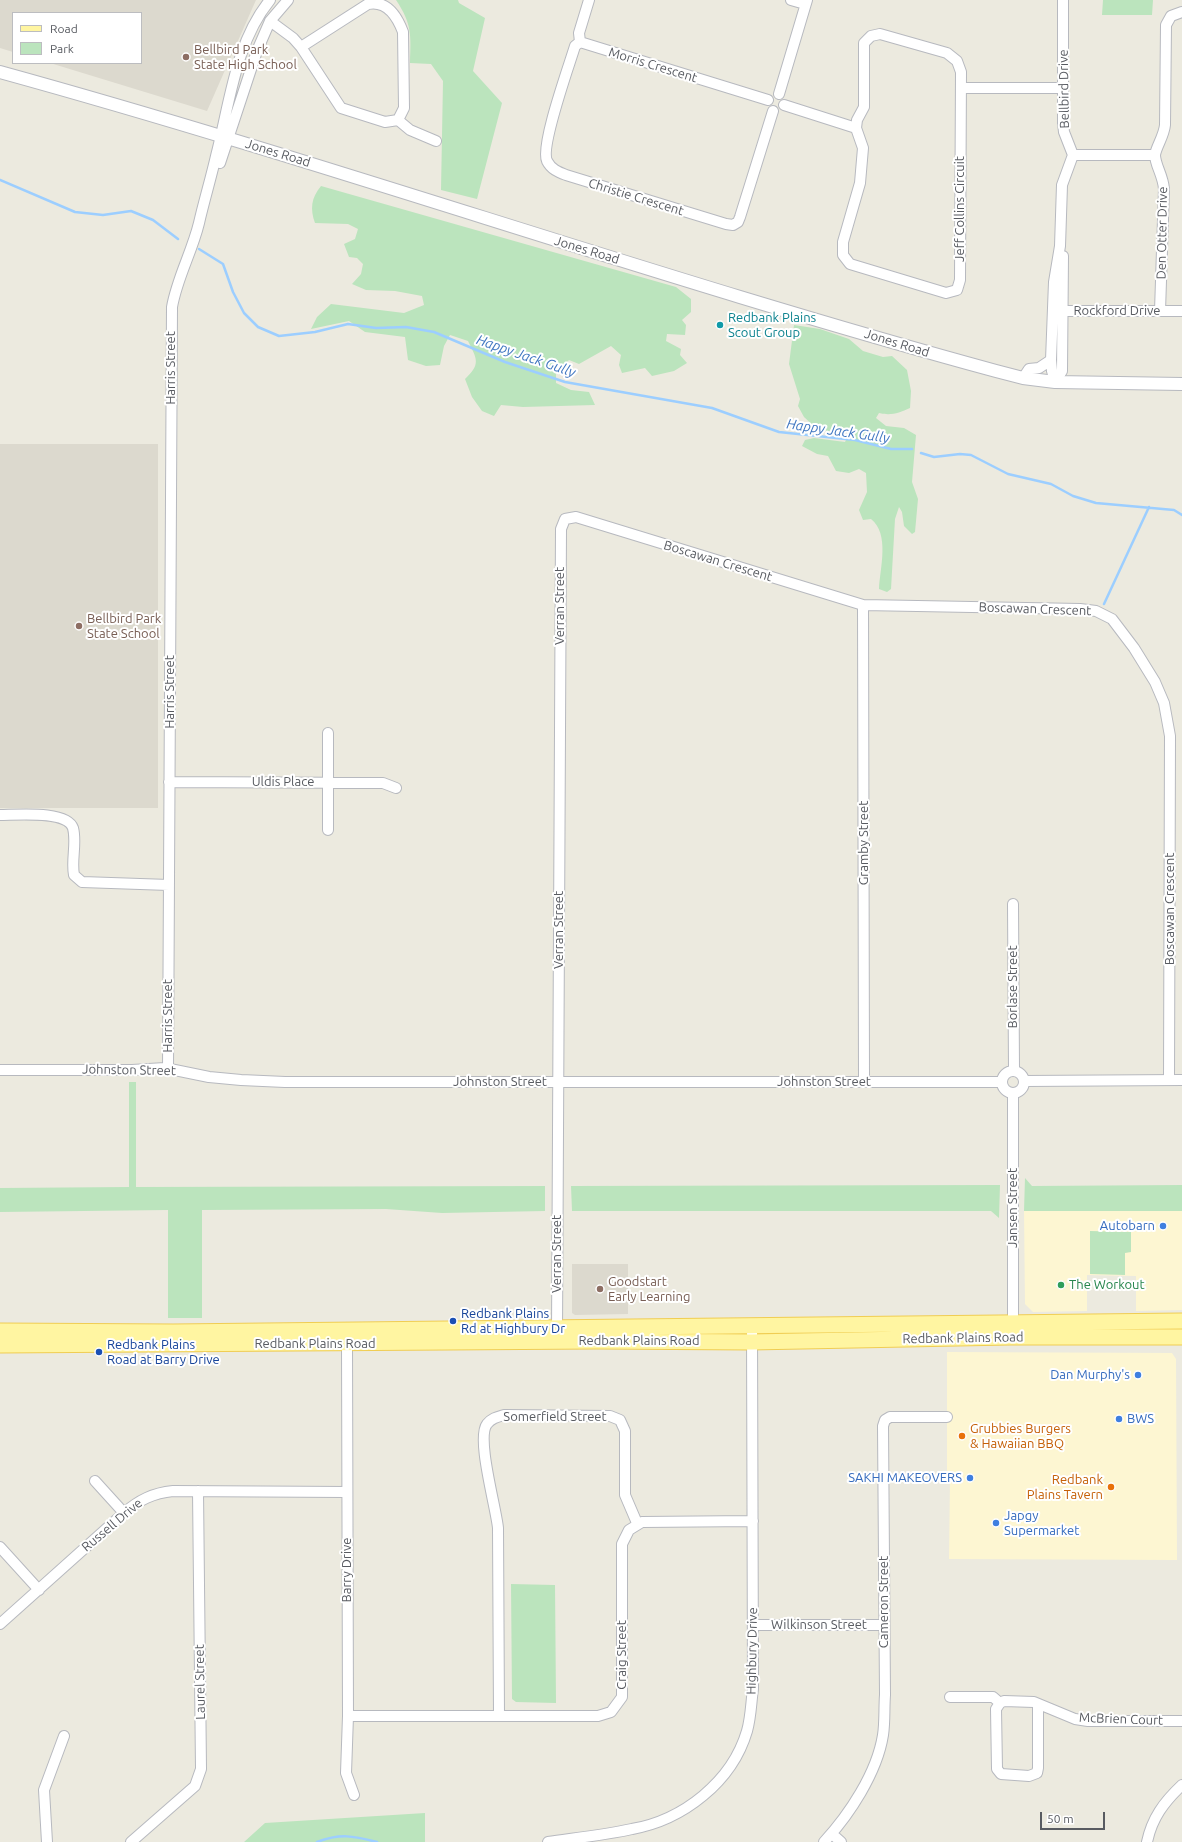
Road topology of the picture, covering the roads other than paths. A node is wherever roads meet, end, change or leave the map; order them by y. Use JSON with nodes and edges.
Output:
{"nodes":[{"id":1,"x":270,"y":0,"type":"edge"},
{"id":2,"x":288,"y":0,"type":"edge"},
{"id":3,"x":589,"y":0,"type":"edge"},
{"id":4,"x":791,"y":0,"type":"edge"},
{"id":5,"x":1063,"y":0,"type":"edge"},
{"id":6,"x":806,"y":2,"type":"edge"},
{"id":7,"x":1182,"y":12,"type":"edge"},
{"id":8,"x":270,"y":21,"type":"junction"},
{"id":9,"x":580,"y":42,"type":"junction"},
{"id":10,"x":301,"y":47,"type":"junction"},
{"id":11,"x":0,"y":72,"type":"edge"},
{"id":12,"x":961,"y":88,"type":"junction"},
{"id":13,"x":1063,"y":88,"type":"junction"},
{"id":14,"x":779,"y":94,"type":"junction"},
{"id":15,"x":768,"y":100,"type":"junction"},
{"id":16,"x":784,"y":105,"type":"junction"},
{"id":17,"x":773,"y":111,"type":"junction"},
{"id":18,"x":398,"y":120,"type":"junction"},
{"id":19,"x":856,"y":128,"type":"junction"},
{"id":20,"x":224,"y":136,"type":"junction"},
{"id":21,"x":436,"y":141,"type":"dead end"},
{"id":22,"x":1073,"y":155,"type":"junction"},
{"id":23,"x":1155,"y":156,"type":"junction"},
{"id":24,"x":1058,"y":311,"type":"junction"},
{"id":25,"x":1160,"y":311,"type":"junction"},
{"id":26,"x":1182,"y":311,"type":"edge"},
{"id":27,"x":1051,"y":360,"type":"junction"},
{"id":28,"x":1023,"y":378,"type":"junction"},
{"id":29,"x":1055,"y":382,"type":"junction"},
{"id":30,"x":1182,"y":384,"type":"edge"},
{"id":31,"x":565,"y":519,"type":"joint"},
{"id":32,"x":863,"y":605,"type":"junction"},
{"id":33,"x":328,"y":733,"type":"dead end"},
{"id":34,"x":169,"y":782,"type":"junction"},
{"id":35,"x":328,"y":782,"type":"junction"},
{"id":36,"x":396,"y":788,"type":"dead end"},
{"id":37,"x":0,"y":815,"type":"edge"},
{"id":38,"x":328,"y":830,"type":"dead end"},
{"id":39,"x":169,"y":885,"type":"junction"},
{"id":40,"x":1013,"y":904,"type":"dead end"},
{"id":41,"x":168,"y":1068,"type":"junction"},
{"id":42,"x":0,"y":1070,"type":"edge"},
{"id":43,"x":1014,"y":1070,"type":"junction"},
{"id":44,"x":1169,"y":1080,"type":"junction"},
{"id":45,"x":1182,"y":1080,"type":"edge"},
{"id":46,"x":864,"y":1081,"type":"junction"},
{"id":47,"x":1024,"y":1081,"type":"junction"},
{"id":48,"x":558,"y":1082,"type":"junction"},
{"id":49,"x":1002,"y":1082,"type":"junction"},
{"id":50,"x":1013,"y":1093,"type":"junction"},
{"id":51,"x":1182,"y":1321,"type":"edge"},
{"id":52,"x":752,"y":1326,"type":"junction"},
{"id":53,"x":1012,"y":1330,"type":"junction"},
{"id":54,"x":0,"y":1331,"type":"edge"},
{"id":55,"x":557,"y":1334,"type":"junction"},
{"id":56,"x":1182,"y":1338,"type":"edge"},
{"id":57,"x":751,"y":1342,"type":"junction"},
{"id":58,"x":347,"y":1343,"type":"junction"},
{"id":59,"x":0,"y":1346,"type":"edge"},
{"id":60,"x":947,"y":1417,"type":"dead end"},
{"id":61,"x":95,"y":1481,"type":"dead end"},
{"id":62,"x":198,"y":1491,"type":"junction"},
{"id":63,"x":347,"y":1492,"type":"junction"},
{"id":64,"x":124,"y":1513,"type":"junction"},
{"id":65,"x":753,"y":1521,"type":"junction"},
{"id":66,"x":637,"y":1523,"type":"junction"},
{"id":67,"x":0,"y":1547,"type":"edge"},
{"id":68,"x":39,"y":1590,"type":"junction"},
{"id":69,"x":0,"y":1624,"type":"edge"},
{"id":70,"x":753,"y":1625,"type":"junction"},
{"id":71,"x":884,"y":1625,"type":"junction"},
{"id":72,"x":950,"y":1697,"type":"dead end"},
{"id":73,"x":1000,"y":1703,"type":"junction"},
{"id":74,"x":1038,"y":1704,"type":"junction"},
{"id":75,"x":348,"y":1716,"type":"junction"},
{"id":76,"x":499,"y":1716,"type":"junction"},
{"id":77,"x":1182,"y":1721,"type":"edge"},
{"id":78,"x":64,"y":1736,"type":"dead end"},
{"id":79,"x":1182,"y":1785,"type":"edge"},
{"id":80,"x":354,"y":1795,"type":"dead end"},
{"id":81,"x":832,"y":1834,"type":"junction"},
{"id":82,"x":589,"y":1839,"type":"edge"},
{"id":83,"x":47,"y":1842,"type":"edge"},
{"id":84,"x":131,"y":1842,"type":"edge"},
{"id":85,"x":548,"y":1842,"type":"edge"},
{"id":86,"x":824,"y":1842,"type":"edge"},
{"id":87,"x":841,"y":1842,"type":"edge"},
{"id":88,"x":1147,"y":1842,"type":"edge"}],
"edges":[{"from":1,"to":20,"type":"street"},
{"from":2,"to":8,"type":"street"},
{"from":3,"to":9,"type":"street"},
{"from":4,"to":6,"type":"street"},
{"from":5,"to":13,"type":"street","name":"Bellbird Drive"},
{"from":6,"to":14,"type":"street"},
{"from":7,"to":23,"type":"street"},
{"from":8,"to":10,"type":"street"},
{"from":8,"to":20,"type":"street"},
{"from":9,"to":15,"type":"street","name":"Morris Crescent"},
{"from":9,"to":17,"type":"street","name":"Christie Crescent"},
{"from":10,"to":18,"type":"street"},
{"from":10,"to":18,"type":"street"},
{"from":11,"to":20,"type":"street","name":"Jones Road"},
{"from":12,"to":13,"type":"street"},
{"from":12,"to":19,"type":"street","name":"Jeff Collins Circuit"},
{"from":12,"to":19,"type":"street","name":"Jeff Collins Circuit"},
{"from":13,"to":22,"type":"street","name":"Bellbird Drive"},
{"from":14,"to":15,"type":"street"},
{"from":14,"to":16,"type":"street"},
{"from":15,"to":17,"type":"street"},
{"from":16,"to":17,"type":"street"},
{"from":16,"to":19,"type":"street"},
{"from":18,"to":21,"type":"street"},
{"from":20,"to":28,"type":"street","name":"Jones Road"},
{"from":20,"to":34,"type":"street","name":"Harris Street"},
{"from":22,"to":23,"type":"street"},
{"from":22,"to":24,"type":"street"},
{"from":23,"to":25,"type":"street","name":"Den Otter Drive"},
{"from":24,"to":25,"type":"street","name":"Rockford Drive"},
{"from":24,"to":27,"type":"street"},
{"from":24,"to":29,"type":"street"},
{"from":25,"to":26,"type":"street","name":"Rockford Drive"},
{"from":27,"to":28,"type":"street"},
{"from":27,"to":29,"type":"street"},
{"from":28,"to":29,"type":"street","name":"Jones Road"},
{"from":29,"to":30,"type":"street","name":"Jones Road"},
{"from":31,"to":32,"type":"street","name":"Boscawan Crescent"},
{"from":31,"to":48,"type":"street","name":"Verran Street"},
{"from":32,"to":44,"type":"street","name":"Boscawan Crescent"},
{"from":32,"to":46,"type":"street","name":"Gramby Street"},
{"from":33,"to":35,"type":"street"},
{"from":34,"to":35,"type":"street","name":"Uldis Place"},
{"from":34,"to":39,"type":"street","name":"Harris Street"},
{"from":35,"to":36,"type":"street","name":"Uldis Place"},
{"from":35,"to":38,"type":"street"},
{"from":37,"to":39,"type":"street"},
{"from":39,"to":41,"type":"street","name":"Harris Street"},
{"from":40,"to":43,"type":"street","name":"Borlase Street"},
{"from":41,"to":42,"type":"street","name":"Johnston Street"},
{"from":41,"to":48,"type":"street","name":"Johnston Street"},
{"from":43,"to":47,"type":"street"},
{"from":43,"to":49,"type":"street"},
{"from":44,"to":45,"type":"street"},
{"from":44,"to":47,"type":"street"},
{"from":46,"to":48,"type":"street","name":"Johnston Street"},
{"from":46,"to":49,"type":"street","name":"Johnston Street"},
{"from":47,"to":50,"type":"street"},
{"from":48,"to":55,"type":"street","name":"Verran Street"},
{"from":49,"to":50,"type":"street"},
{"from":50,"to":53,"type":"street","name":"Jansen Street"},
{"from":51,"to":53,"type":"main road","name":"Redbank Plains Road"},
{"from":52,"to":53,"type":"main road","name":"Redbank Plains Road"},
{"from":52,"to":55,"type":"main road","name":"Redbank Plains Road"},
{"from":52,"to":57,"type":"street","name":"Highbury Drive"},
{"from":53,"to":56,"type":"main road","name":"Redbank Plains Road"},
{"from":53,"to":57,"type":"main road","name":"Redbank Plains Road"},
{"from":54,"to":55,"type":"main road","name":"Redbank Plains Road"},
{"from":55,"to":57,"type":"main road","name":"Redbank Plains Road"},
{"from":55,"to":58,"type":"main road","name":"Redbank Plains Road"},
{"from":57,"to":65,"type":"street","name":"Highbury Drive"},
{"from":58,"to":59,"type":"main road","name":"Redbank Plains Road"},
{"from":58,"to":63,"type":"street","name":"Barry Drive"},
{"from":60,"to":71,"type":"street","name":"Cameron Street"},
{"from":61,"to":64,"type":"street"},
{"from":62,"to":63,"type":"street","name":"Russell Drive"},
{"from":62,"to":64,"type":"street","name":"Russell Drive"},
{"from":62,"to":84,"type":"street","name":"Laurel Street"},
{"from":63,"to":75,"type":"street","name":"Barry Drive"},
{"from":64,"to":68,"type":"street","name":"Russell Drive"},
{"from":65,"to":66,"type":"street"},
{"from":65,"to":70,"type":"street","name":"Highbury Drive"},
{"from":66,"to":76,"type":"street","name":"Craig Street"},
{"from":66,"to":76,"type":"street","name":"Somerfield Street"},
{"from":67,"to":68,"type":"street"},
{"from":68,"to":69,"type":"street","name":"Russell Drive"},
{"from":70,"to":71,"type":"street","name":"Wilkinson Street"},
{"from":70,"to":82,"type":"street","name":"Highbury Drive"},
{"from":71,"to":81,"type":"street","name":"Cameron Street"},
{"from":72,"to":73,"type":"street","name":"McBrien Court"},
{"from":73,"to":74,"type":"street","name":"McBrien Court"},
{"from":73,"to":74,"type":"street"},
{"from":74,"to":77,"type":"street","name":"McBrien Court"},
{"from":75,"to":76,"type":"street","name":"Craig Street"},
{"from":75,"to":80,"type":"street","name":"Barry Drive"},
{"from":78,"to":83,"type":"street"},
{"from":79,"to":88,"type":"street"},
{"from":81,"to":86,"type":"street","name":"Cameron Street"},
{"from":81,"to":87,"type":"street"},
{"from":82,"to":85,"type":"street","name":"Highbury Drive"}]}
